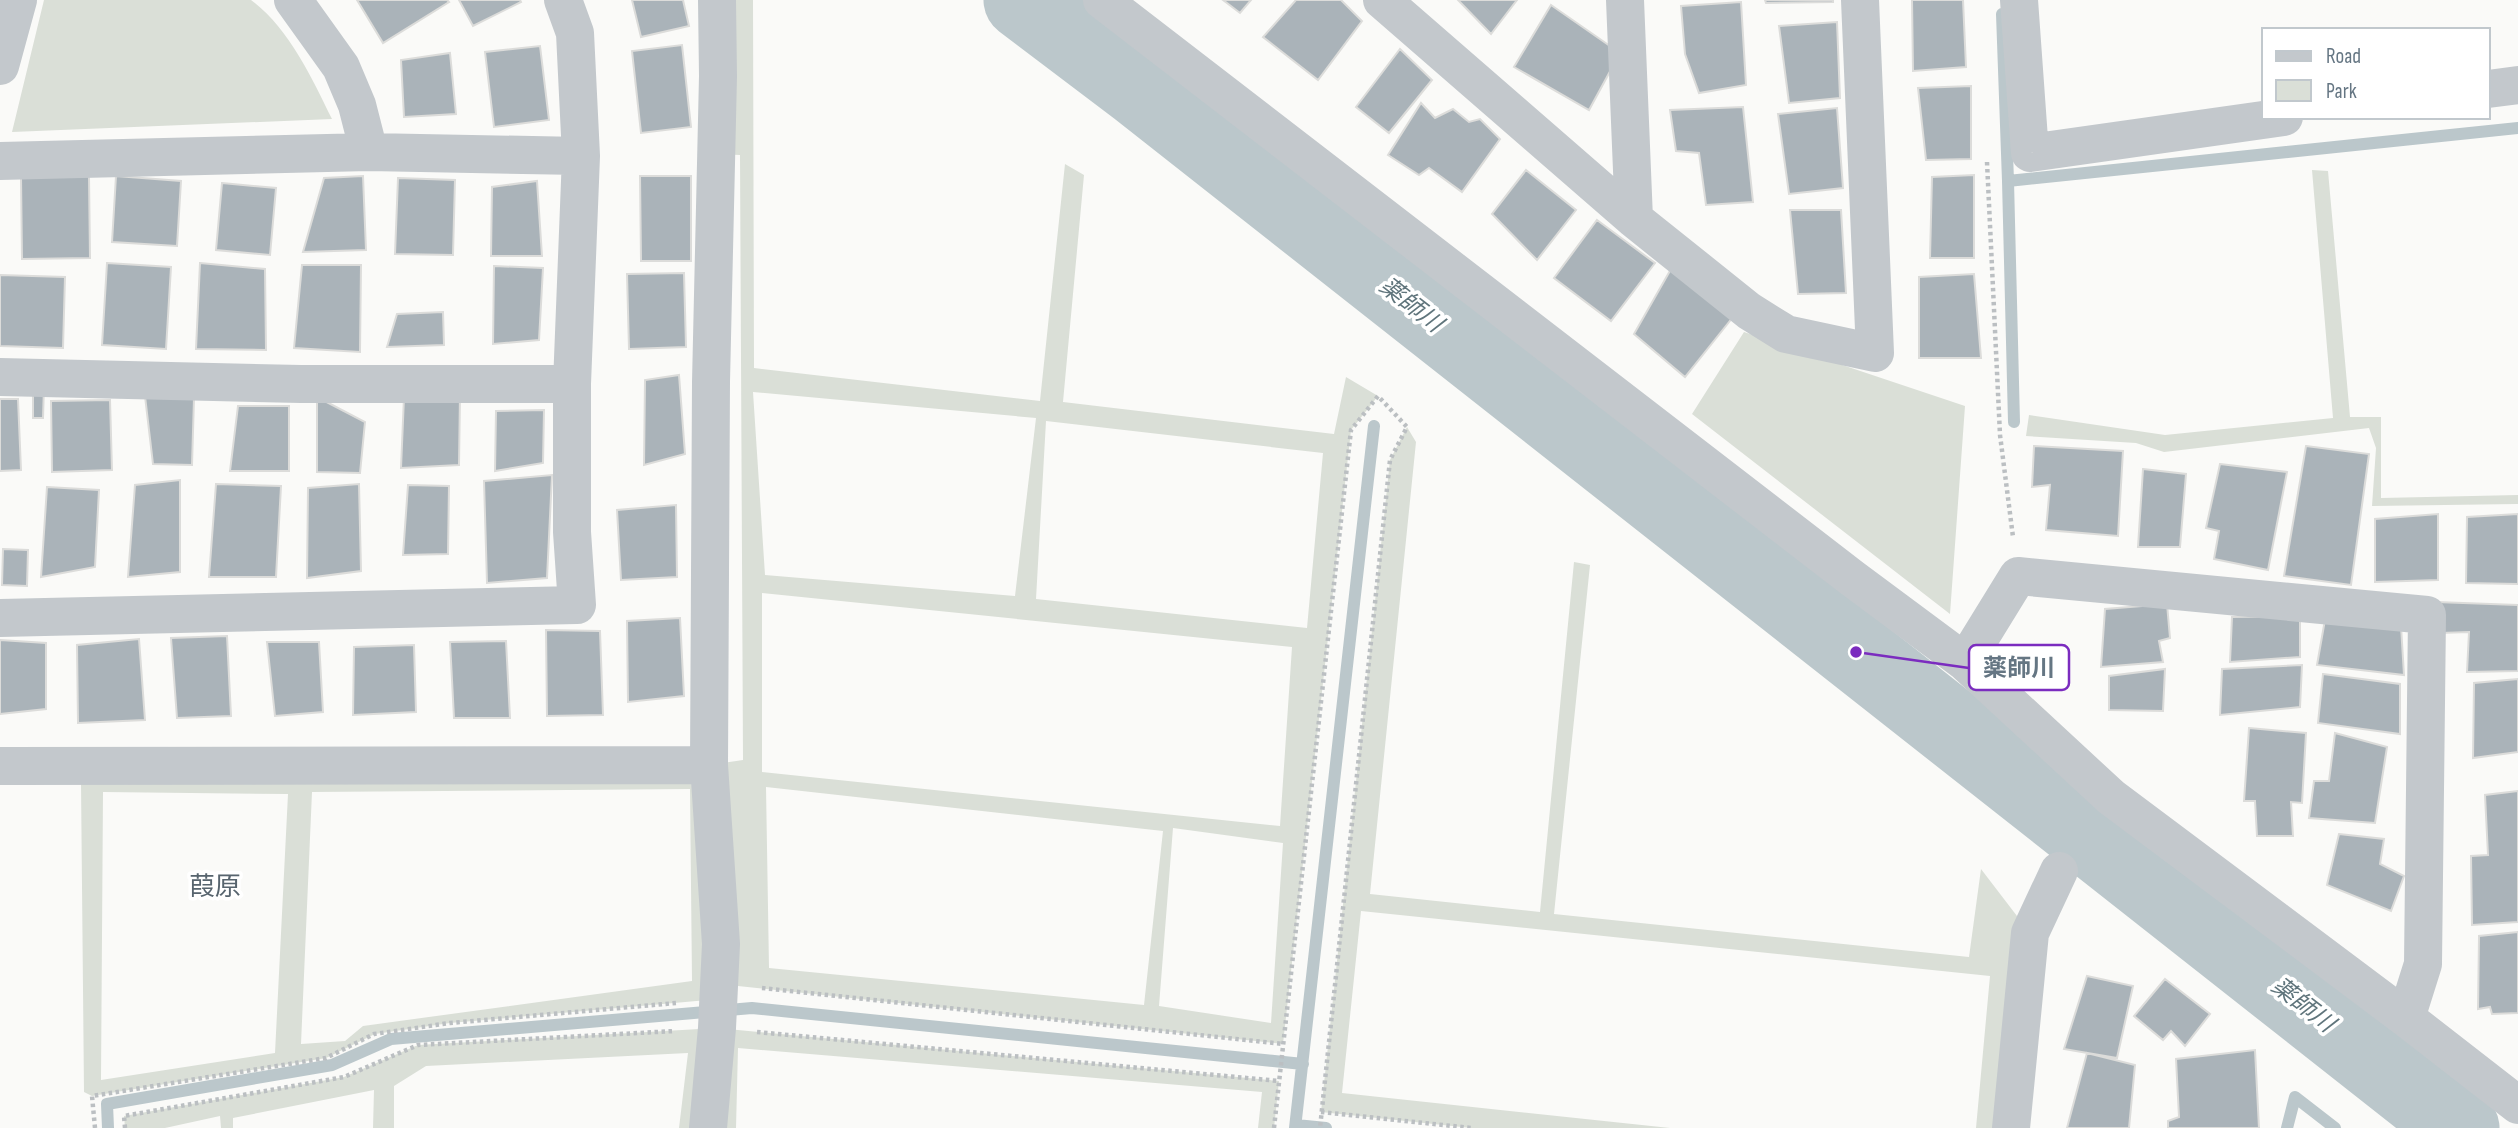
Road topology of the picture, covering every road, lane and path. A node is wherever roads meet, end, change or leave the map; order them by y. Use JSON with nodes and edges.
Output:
{"nodes":[{"id":1,"x":18,"y":0,"type":"edge"},
{"id":2,"x":293,"y":0,"type":"edge"},
{"id":3,"x":563,"y":0,"type":"edge"},
{"id":4,"x":717,"y":0,"type":"edge"},
{"id":5,"x":1102,"y":0,"type":"edge"},
{"id":6,"x":1382,"y":0,"type":"edge"},
{"id":7,"x":1625,"y":0,"type":"edge"},
{"id":8,"x":1860,"y":0,"type":"edge"},
{"id":9,"x":2019,"y":0,"type":"edge"},
{"id":10,"x":0,"y":66,"type":"edge"},
{"id":11,"x":2518,"y":85,"type":"edge"},
{"id":12,"x":2490,"y":89,"type":"edge"},
{"id":13,"x":2270,"y":119,"type":"edge"},
{"id":14,"x":1986,"y":149,"type":"dead end"},
{"id":15,"x":369,"y":152,"type":"junction"},
{"id":16,"x":581,"y":156,"type":"junction"},
{"id":17,"x":0,"y":161,"type":"edge"},
{"id":18,"x":1634,"y":219,"type":"junction"},
{"id":19,"x":0,"y":377,"type":"edge"},
{"id":20,"x":572,"y":384,"type":"junction"},
{"id":21,"x":2018,"y":576,"type":"junction"},
{"id":22,"x":0,"y":618,"type":"edge"},
{"id":23,"x":1965,"y":662,"type":"junction"},
{"id":24,"x":709,"y":765,"type":"junction"},
{"id":25,"x":0,"y":766,"type":"edge"},
{"id":26,"x":2059,"y":871,"type":"dead end"},
{"id":27,"x":718,"y":1004,"type":"junction"},
{"id":28,"x":2406,"y":1018,"type":"junction"},
{"id":29,"x":1283,"y":1044,"type":"junction"},
{"id":30,"x":1279,"y":1081,"type":"junction"},
{"id":31,"x":2518,"y":1105,"type":"edge"},
{"id":32,"x":1321,"y":1112,"type":"junction"},
{"id":33,"x":95,"y":1128,"type":"edge"},
{"id":34,"x":125,"y":1128,"type":"edge"},
{"id":35,"x":708,"y":1128,"type":"edge"},
{"id":36,"x":1274,"y":1128,"type":"edge"},
{"id":37,"x":1320,"y":1128,"type":"edge"},
{"id":38,"x":1471,"y":1128,"type":"edge"},
{"id":39,"x":2011,"y":1128,"type":"edge"}],
"edges":[{"from":1,"to":10,"type":"street"},
{"from":2,"to":15,"type":"street"},
{"from":3,"to":16,"type":"street"},
{"from":4,"to":24,"type":"street"},
{"from":5,"to":23,"type":"street"},
{"from":6,"to":18,"type":"street"},
{"from":7,"to":18,"type":"street"},
{"from":8,"to":18,"type":"street"},
{"from":9,"to":13,"type":"street"},
{"from":11,"to":12,"type":"street"},
{"from":14,"to":21,"type":"path"},
{"from":15,"to":16,"type":"street"},
{"from":15,"to":17,"type":"street"},
{"from":16,"to":20,"type":"street"},
{"from":19,"to":20,"type":"street"},
{"from":20,"to":22,"type":"street"},
{"from":21,"to":23,"type":"street"},
{"from":21,"to":28,"type":"street"},
{"from":23,"to":28,"type":"street"},
{"from":24,"to":25,"type":"street"},
{"from":24,"to":27,"type":"street"},
{"from":26,"to":39,"type":"street"},
{"from":27,"to":29,"type":"path"},
{"from":27,"to":30,"type":"path"},
{"from":27,"to":33,"type":"path"},
{"from":27,"to":34,"type":"path"},
{"from":27,"to":35,"type":"street"},
{"from":28,"to":31,"type":"street"},
{"from":29,"to":30,"type":"path"},
{"from":29,"to":32,"type":"path"},
{"from":30,"to":36,"type":"path"},
{"from":32,"to":37,"type":"path"},
{"from":32,"to":38,"type":"path"}]}
